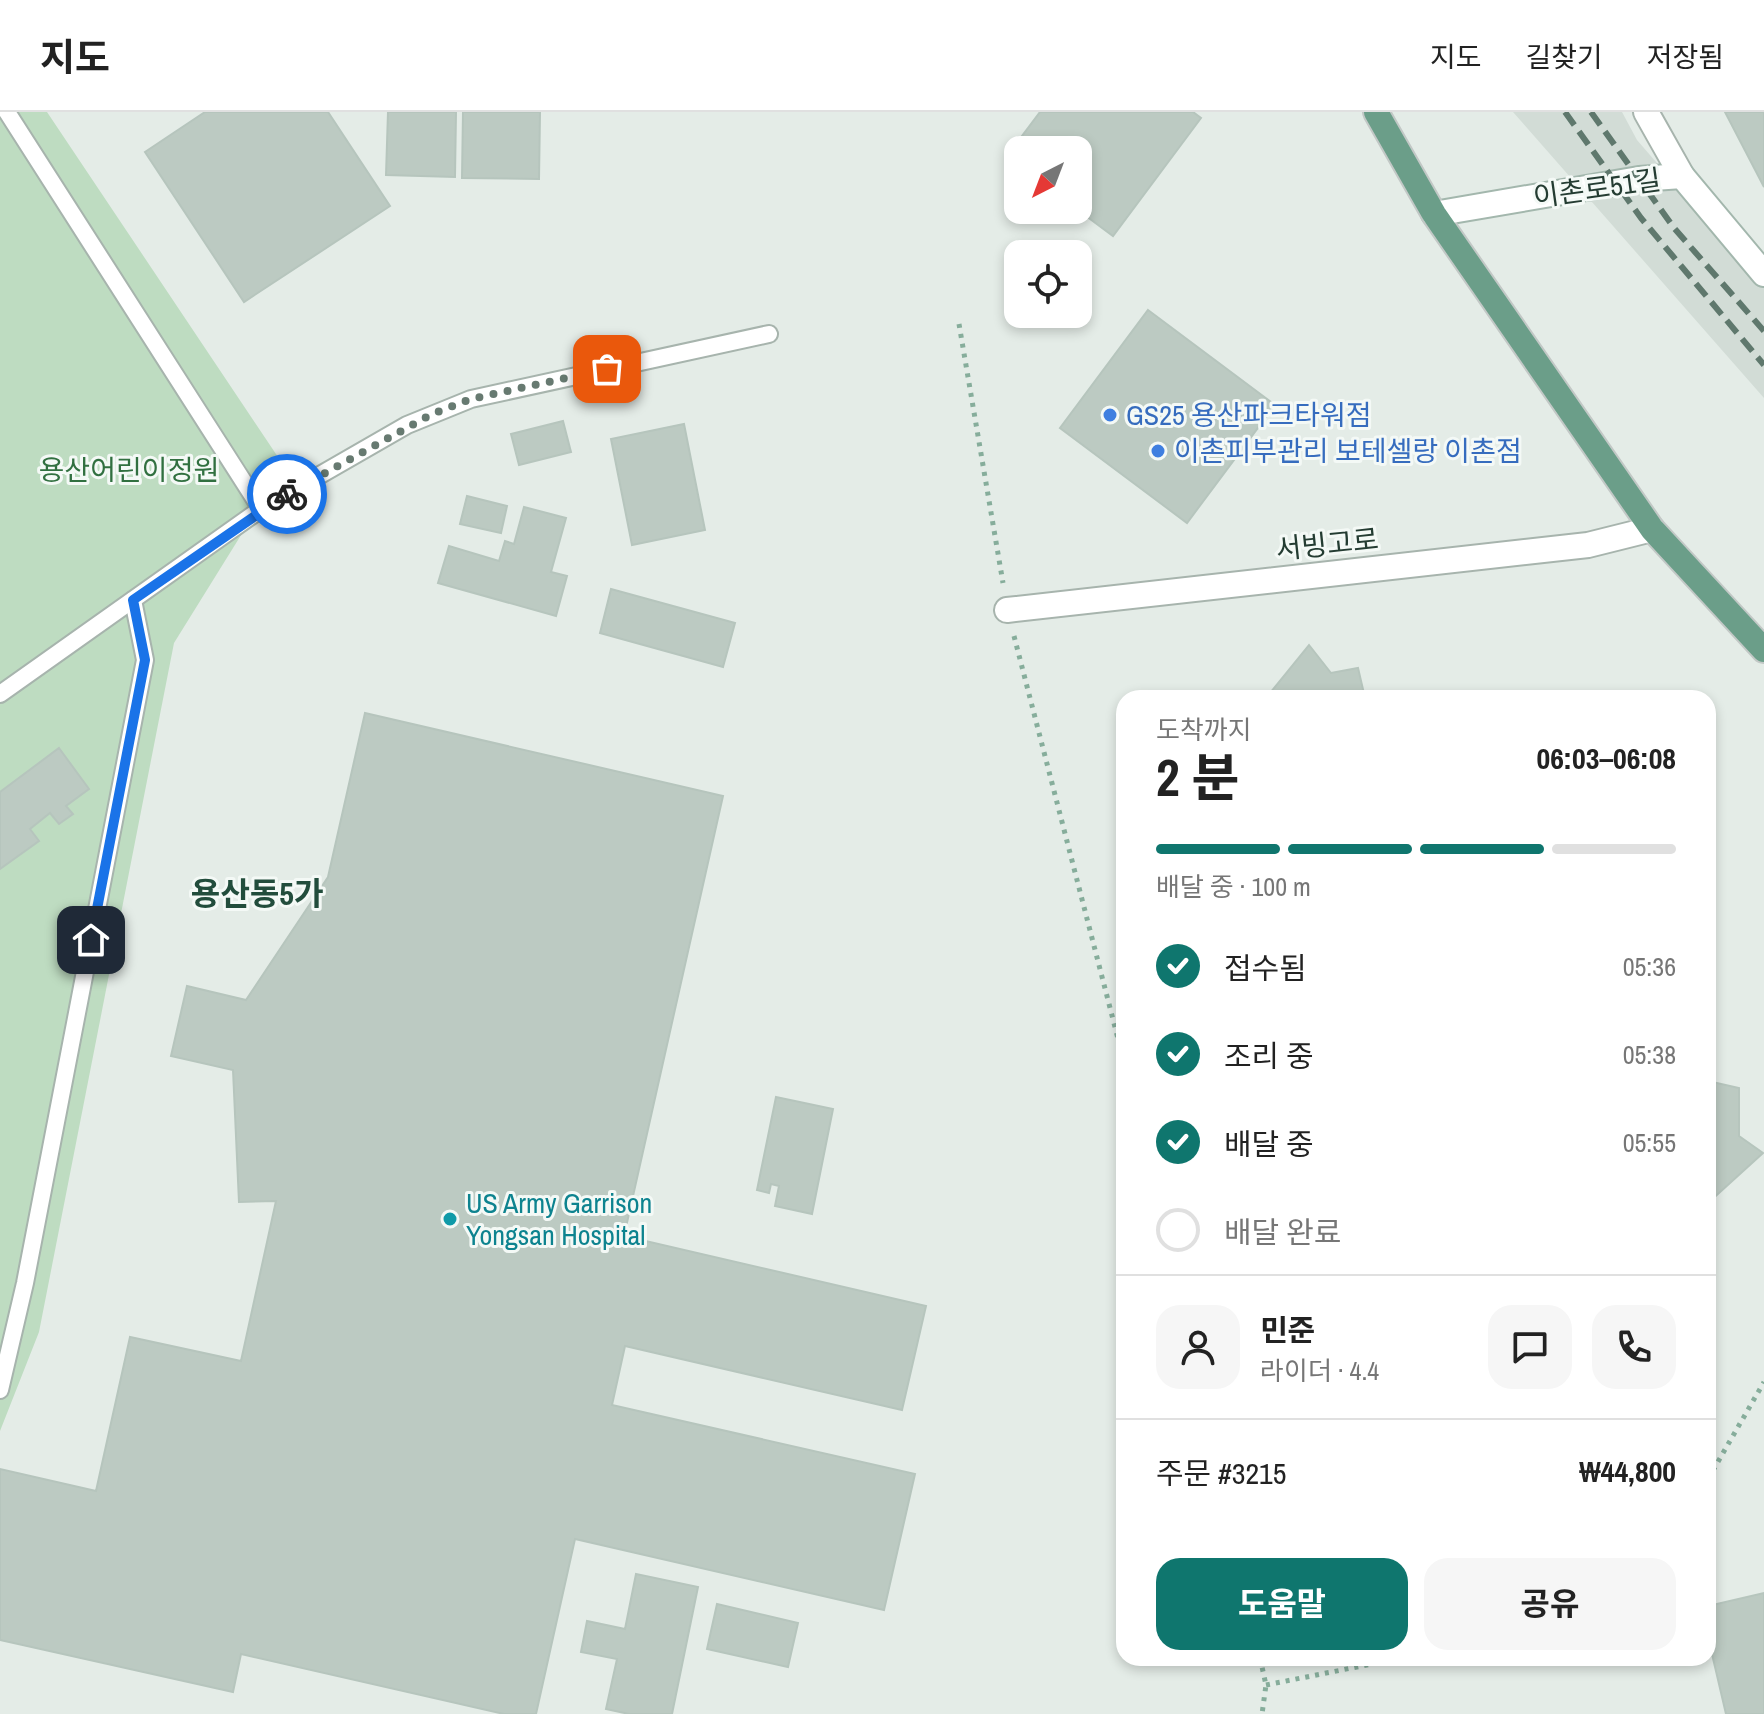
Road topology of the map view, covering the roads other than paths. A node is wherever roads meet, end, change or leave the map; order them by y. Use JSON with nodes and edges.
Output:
{"nodes":[{"id":1,"x":7,"y":112,"type":"edge"},
{"id":2,"x":1376,"y":112,"type":"edge"},
{"id":3,"x":1646,"y":112,"type":"edge"},
{"id":4,"x":1682,"y":176,"type":"junction"},
{"id":5,"x":1434,"y":214,"type":"junction"},
{"id":6,"x":1764,"y":274,"type":"edge"},
{"id":7,"x":769,"y":334,"type":"dead end"},
{"id":8,"x":261,"y":509,"type":"junction"},
{"id":9,"x":1652,"y":529,"type":"junction"},
{"id":10,"x":133,"y":600,"type":"junction"},
{"id":11,"x":1007,"y":610,"type":"road end"},
{"id":12,"x":1764,"y":650,"type":"edge"},
{"id":13,"x":0,"y":694,"type":"edge"},
{"id":14,"x":0,"y":1390,"type":"edge"}],
"edges":[{"from":1,"to":8,"type":"lane"},
{"from":2,"to":5,"type":"main road"},
{"from":3,"to":4,"type":"street"},
{"from":4,"to":5,"type":"street","name":"이촌로51길"},
{"from":4,"to":6,"type":"street","name":"이촌로51길"},
{"from":5,"to":9,"type":"main road"},
{"from":7,"to":8,"type":"lane"},
{"from":8,"to":10,"type":"lane"},
{"from":9,"to":11,"type":"street","name":"서빙고로"},
{"from":9,"to":12,"type":"main road"},
{"from":10,"to":13,"type":"lane"},
{"from":10,"to":14,"type":"lane"}]}
